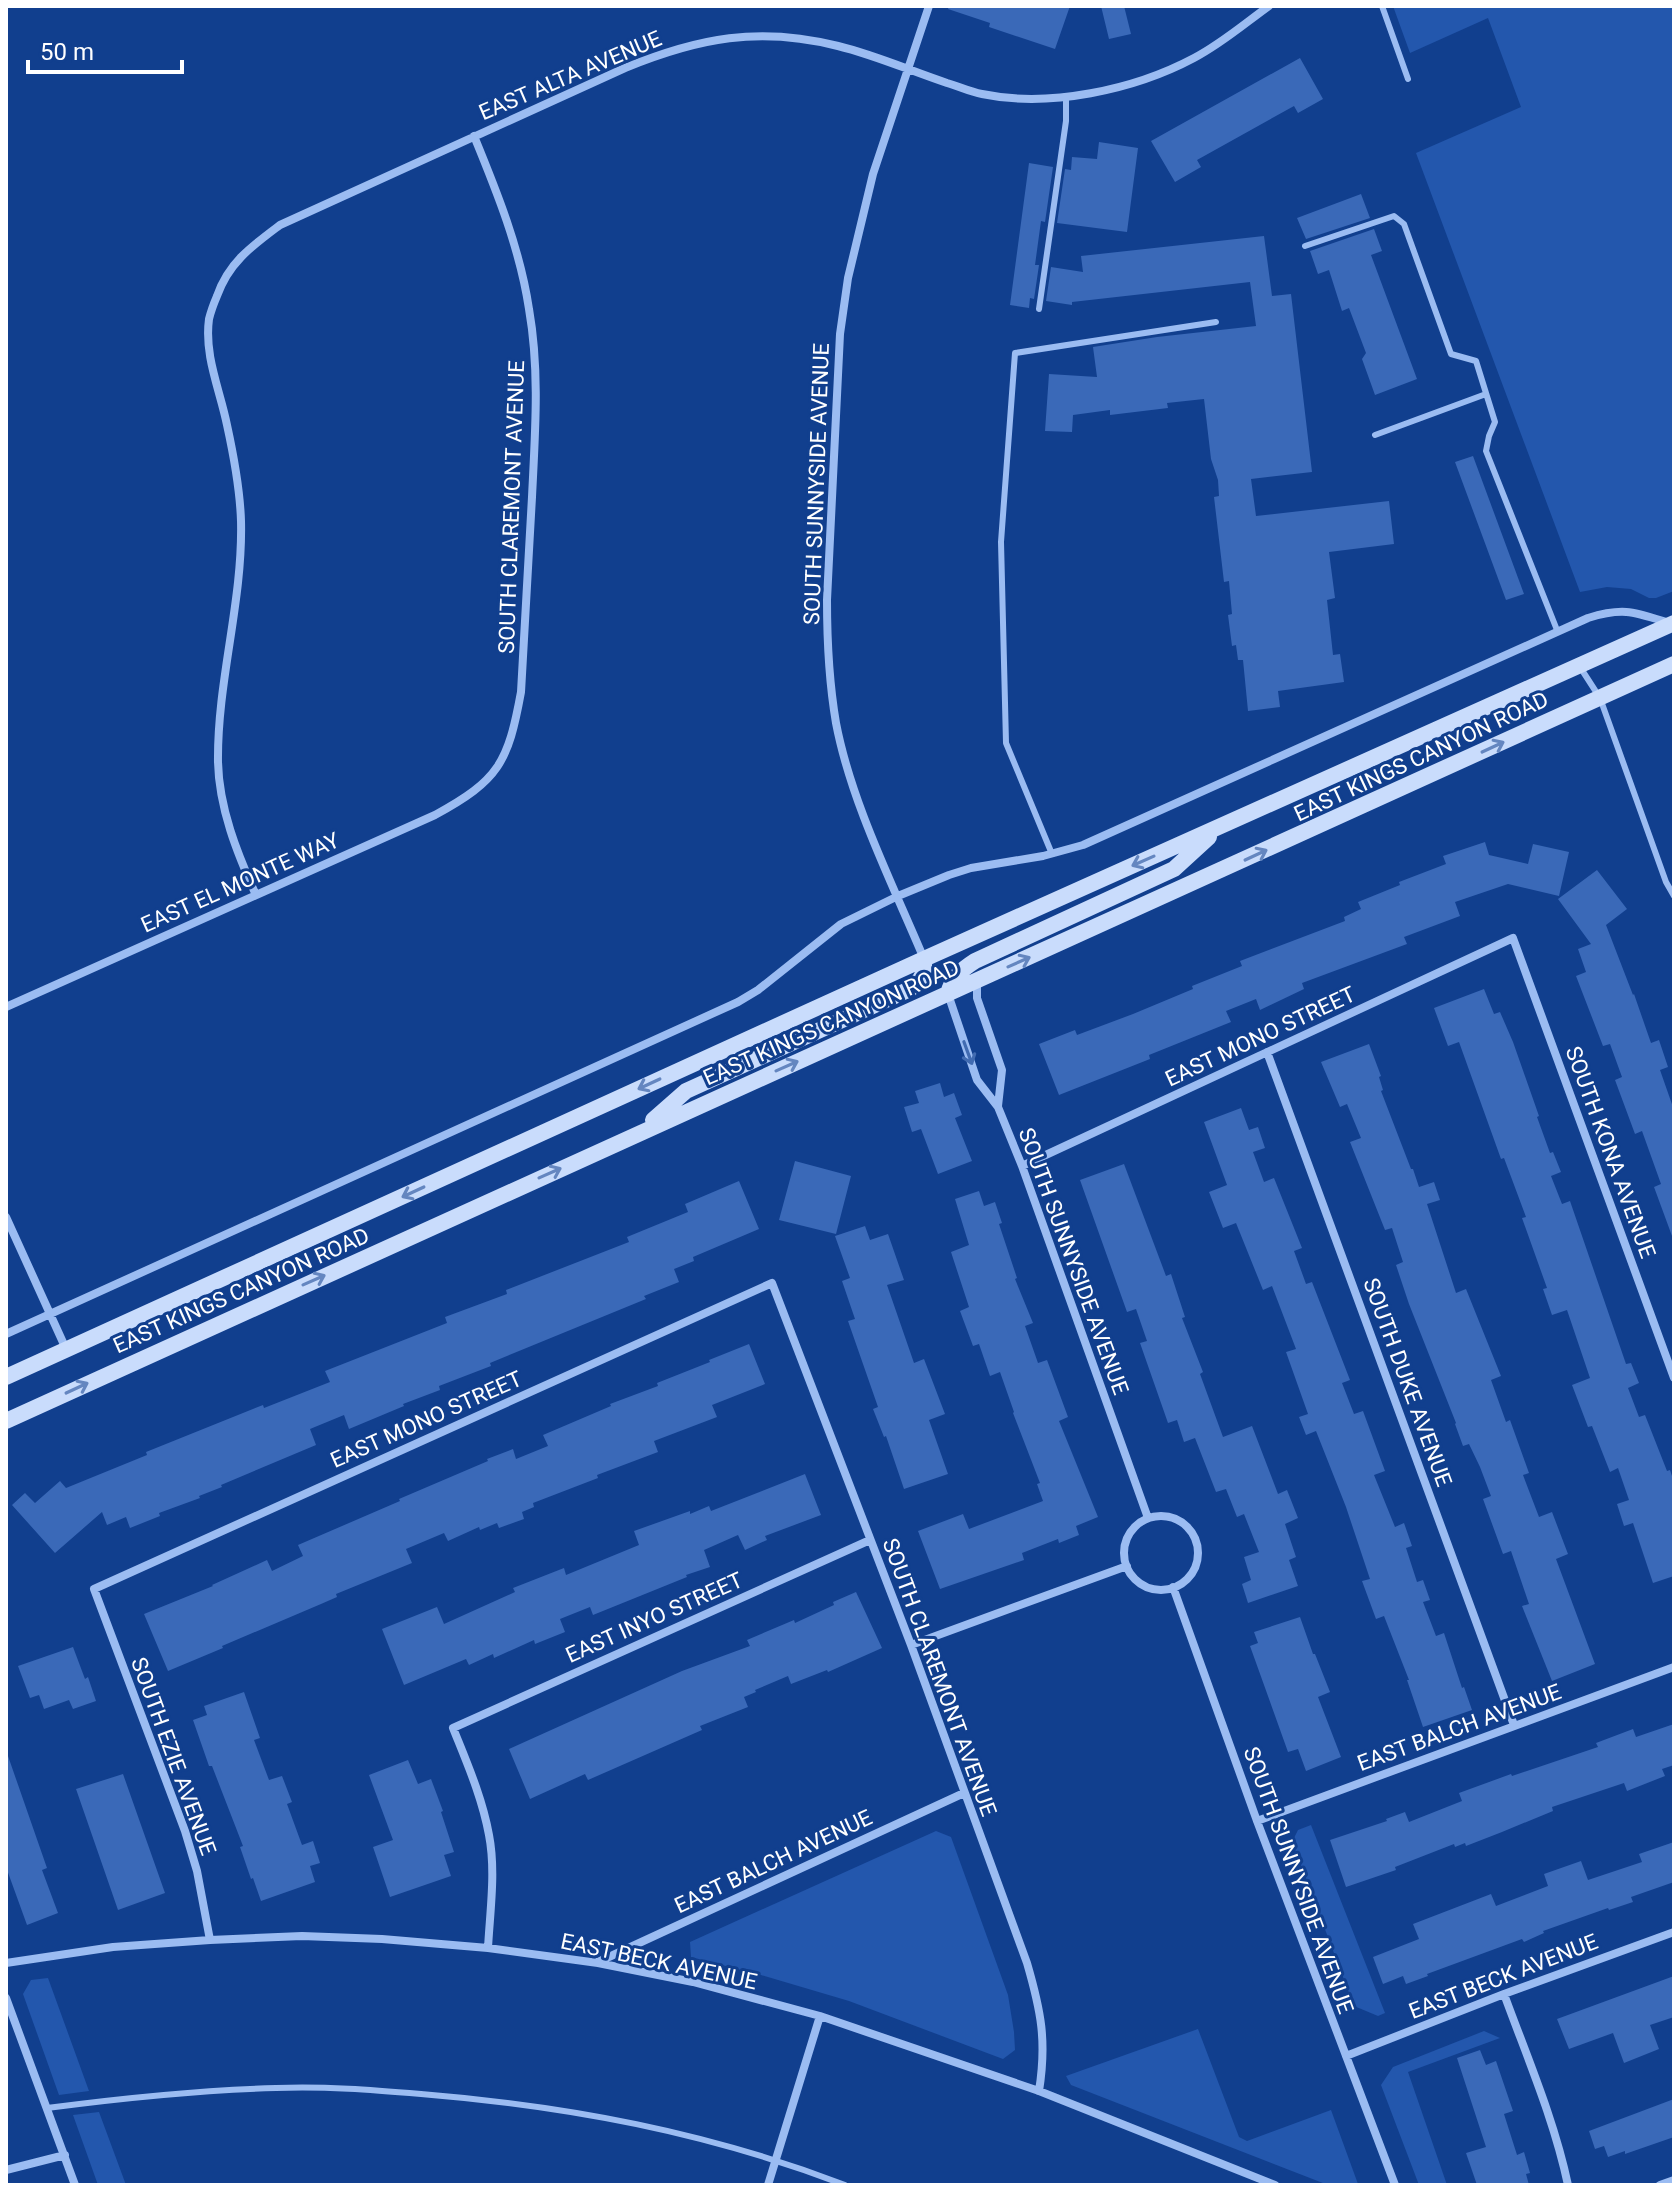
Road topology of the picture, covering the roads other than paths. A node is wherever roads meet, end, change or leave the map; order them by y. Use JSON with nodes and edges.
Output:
{"nodes":[{"id":1,"x":929,"y":6,"type":"edge"},
{"id":2,"x":1269,"y":6,"type":"edge"},
{"id":3,"x":1382,"y":6,"type":"edge"},
{"id":4,"x":909,"y":70,"type":"junction"},
{"id":5,"x":1408,"y":79,"type":"dead end"},
{"id":6,"x":1066,"y":96,"type":"junction"},
{"id":7,"x":474,"y":136,"type":"junction"},
{"id":8,"x":1305,"y":246,"type":"dead end"},
{"id":9,"x":1039,"y":309,"type":"dead end"},
{"id":10,"x":1216,"y":322,"type":"dead end"},
{"id":11,"x":1486,"y":394,"type":"junction"},
{"id":12,"x":1375,"y":435,"type":"dead end"},
{"id":13,"x":1673,"y":623,"type":"edge"},
{"id":14,"x":1557,"y":630,"type":"junction"},
{"id":15,"x":1674,"y":664,"type":"edge"},
{"id":16,"x":1580,"y":665,"type":"junction"},
{"id":17,"x":1600,"y":698,"type":"junction"},
{"id":18,"x":484,"y":783,"type":"joint"},
{"id":19,"x":1221,"y":827,"type":"junction"},
{"id":20,"x":1052,"y":854,"type":"junction"},
{"id":21,"x":256,"y":895,"type":"junction"},
{"id":22,"x":898,"y":896,"type":"junction"},
{"id":23,"x":1674,"y":896,"type":"edge"},
{"id":24,"x":1513,"y":938,"type":"joint"},
{"id":25,"x":924,"y":959,"type":"junction"},
{"id":26,"x":977,"y":981,"type":"junction"},
{"id":27,"x":948,"y":994,"type":"junction"},
{"id":28,"x":6,"y":1007,"type":"edge"},
{"id":29,"x":1267,"y":1052,"type":"junction"},
{"id":30,"x":998,"y":1107,"type":"junction"},
{"id":31,"x":641,"y":1131,"type":"junction"},
{"id":32,"x":1022,"y":1166,"type":"junction"},
{"id":33,"x":6,"y":1217,"type":"edge"},
{"id":34,"x":772,"y":1283,"type":"joint"},
{"id":35,"x":50,"y":1314,"type":"junction"},
{"id":36,"x":6,"y":1334,"type":"edge"},
{"id":37,"x":67,"y":1350,"type":"junction"},
{"id":38,"x":6,"y":1377,"type":"edge"},
{"id":39,"x":1674,"y":1378,"type":"edge"},
{"id":40,"x":6,"y":1421,"type":"edge"},
{"id":41,"x":1148,"y":1518,"type":"junction"},
{"id":42,"x":870,"y":1540,"type":"junction"},
{"id":43,"x":1127,"y":1566,"type":"junction"},
{"id":44,"x":1173,"y":1587,"type":"junction"},
{"id":45,"x":94,"y":1589,"type":"joint"},
{"id":46,"x":911,"y":1645,"type":"junction"},
{"id":47,"x":1674,"y":1667,"type":"edge"},
{"id":48,"x":1514,"y":1725,"type":"junction"},
{"id":49,"x":964,"y":1793,"type":"junction"},
{"id":50,"x":1257,"y":1821,"type":"junction"},
{"id":51,"x":1674,"y":1932,"type":"edge"},
{"id":52,"x":210,"y":1940,"type":"junction"},
{"id":53,"x":488,"y":1948,"type":"junction"},
{"id":54,"x":6,"y":1963,"type":"edge"},
{"id":55,"x":598,"y":1963,"type":"junction"},
{"id":56,"x":1504,"y":1994,"type":"junction"},
{"id":57,"x":6,"y":1998,"type":"edge"},
{"id":58,"x":820,"y":2016,"type":"junction"},
{"id":59,"x":1346,"y":2056,"type":"junction"},
{"id":60,"x":1039,"y":2091,"type":"junction"},
{"id":61,"x":47,"y":2108,"type":"junction"},
{"id":62,"x":65,"y":2155,"type":"junction"},
{"id":63,"x":777,"y":2159,"type":"junction"},
{"id":64,"x":6,"y":2170,"type":"edge"},
{"id":65,"x":1674,"y":2180,"type":"edge"},
{"id":66,"x":75,"y":2185,"type":"edge"},
{"id":67,"x":768,"y":2185,"type":"edge"},
{"id":68,"x":845,"y":2185,"type":"edge"},
{"id":69,"x":1275,"y":2185,"type":"edge"},
{"id":70,"x":1395,"y":2185,"type":"edge"},
{"id":71,"x":1568,"y":2185,"type":"edge"},
{"id":72,"x":1660,"y":2185,"type":"edge"}],
"edges":[{"from":1,"to":4,"type":"street","name":"SOUTH SUNNYSIDE AVENUE"},
{"from":2,"to":6,"type":"street","name":"EAST ALTA AVENUE"},
{"from":3,"to":5,"type":"lane"},
{"from":4,"to":6,"type":"street","name":"EAST ALTA AVENUE"},
{"from":4,"to":7,"type":"street","name":"EAST ALTA AVENUE"},
{"from":4,"to":22,"type":"street","name":"SOUTH SUNNYSIDE AVENUE"},
{"from":6,"to":9,"type":"lane"},
{"from":7,"to":18,"type":"street","name":"SOUTH CLAREMONT AVENUE"},
{"from":7,"to":21,"type":"street","name":"EAST ALTA AVENUE"},
{"from":8,"to":11,"type":"lane"},
{"from":10,"to":20,"type":"lane"},
{"from":11,"to":12,"type":"lane"},
{"from":11,"to":14,"type":"lane"},
{"from":13,"to":14,"type":"street","name":"EAST KINGS CANYON ROAD"},
{"from":13,"to":16,"type":"main road","name":"EAST KINGS CANYON ROAD"},
{"from":14,"to":20,"type":"street","name":"EAST KINGS CANYON ROAD"},
{"from":15,"to":17,"type":"main road","name":"EAST KINGS CANYON ROAD"},
{"from":16,"to":17,"type":"lane"},
{"from":16,"to":19,"type":"main road","name":"EAST KINGS CANYON ROAD"},
{"from":17,"to":23,"type":"lane"},
{"from":26,"to":17,"type":"main road","name":"EAST KINGS CANYON ROAD","one_way":true},
{"from":18,"to":21,"type":"street","name":"EAST EL MONTE WAY"},
{"from":19,"to":25,"type":"main road","name":"EAST KINGS CANYON ROAD","one_way":true},
{"from":19,"to":27,"type":"main road"},
{"from":20,"to":22,"type":"street","name":"EAST KINGS CANYON ROAD"},
{"from":21,"to":28,"type":"street","name":"EAST EL MONTE WAY"},
{"from":22,"to":25,"type":"street","name":"SOUTH SUNNYSIDE AVENUE"},
{"from":22,"to":35,"type":"street","name":"EAST KINGS CANYON ROAD"},
{"from":24,"to":29,"type":"street","name":"EAST MONO STREET"},
{"from":24,"to":39,"type":"street","name":"SOUTH KONA AVENUE"},
{"from":25,"to":31,"type":"main road"},
{"from":25,"to":37,"type":"main road","name":"EAST KINGS CANYON ROAD","one_way":true},
{"from":26,"to":27,"type":"main road","name":"EAST KINGS CANYON ROAD"},
{"from":26,"to":30,"type":"street","name":"SOUTH SUNNYSIDE AVENUE"},
{"from":27,"to":30,"type":"street","name":"SOUTH SUNNYSIDE AVENUE","one_way":true},
{"from":31,"to":27,"type":"main road","name":"EAST KINGS CANYON ROAD","one_way":true},
{"from":29,"to":32,"type":"street","name":"EAST MONO STREET"},
{"from":29,"to":48,"type":"street","name":"SOUTH DUKE AVENUE"},
{"from":30,"to":32,"type":"street","name":"SOUTH SUNNYSIDE AVENUE"},
{"from":40,"to":31,"type":"main road","name":"EAST KINGS CANYON ROAD","one_way":true},
{"from":32,"to":41,"type":"street","name":"SOUTH SUNNYSIDE AVENUE"},
{"from":33,"to":35,"type":"street"},
{"from":34,"to":42,"type":"street","name":"SOUTH CLAREMONT AVENUE"},
{"from":34,"to":45,"type":"street","name":"EAST MONO STREET"},
{"from":35,"to":36,"type":"street","name":"EAST KINGS CANYON ROAD"},
{"from":35,"to":37,"type":"street"},
{"from":37,"to":38,"type":"main road","name":"EAST KINGS CANYON ROAD"},
{"from":41,"to":43,"type":"street"},
{"from":41,"to":44,"type":"street"},
{"from":42,"to":46,"type":"street","name":"SOUTH CLAREMONT AVENUE"},
{"from":42,"to":53,"type":"street","name":"EAST INYO STREET"},
{"from":43,"to":44,"type":"street"},
{"from":43,"to":46,"type":"street"},
{"from":44,"to":50,"type":"street","name":"SOUTH SUNNYSIDE AVENUE"},
{"from":45,"to":52,"type":"street","name":"SOUTH EZIE AVENUE"},
{"from":46,"to":49,"type":"street","name":"SOUTH CLAREMONT AVENUE"},
{"from":47,"to":48,"type":"street","name":"EAST BALCH AVENUE"},
{"from":48,"to":50,"type":"street","name":"EAST BALCH AVENUE"},
{"from":49,"to":55,"type":"street","name":"EAST BALCH AVENUE"},
{"from":49,"to":60,"type":"street","name":"SOUTH CLAREMONT AVENUE"},
{"from":50,"to":59,"type":"street","name":"SOUTH SUNNYSIDE AVENUE"},
{"from":51,"to":56,"type":"street","name":"EAST BECK AVENUE"},
{"from":52,"to":53,"type":"street","name":"EAST BECK AVENUE"},
{"from":52,"to":54,"type":"street","name":"EAST BECK AVENUE"},
{"from":53,"to":55,"type":"street","name":"EAST BECK AVENUE"},
{"from":55,"to":58,"type":"street","name":"EAST BECK AVENUE"},
{"from":56,"to":59,"type":"street","name":"EAST BECK AVENUE"},
{"from":56,"to":71,"type":"street"},
{"from":57,"to":61,"type":"street"},
{"from":58,"to":60,"type":"street","name":"EAST BECK AVENUE"},
{"from":58,"to":63,"type":"street"},
{"from":59,"to":70,"type":"street","name":"SOUTH SUNNYSIDE AVENUE"},
{"from":60,"to":69,"type":"street","name":"EAST BECK AVENUE"},
{"from":61,"to":62,"type":"street"},
{"from":61,"to":63,"type":"lane"},
{"from":62,"to":64,"type":"street"},
{"from":62,"to":66,"type":"street"},
{"from":63,"to":67,"type":"street"},
{"from":63,"to":68,"type":"lane"},
{"from":65,"to":72,"type":"street"}]}
